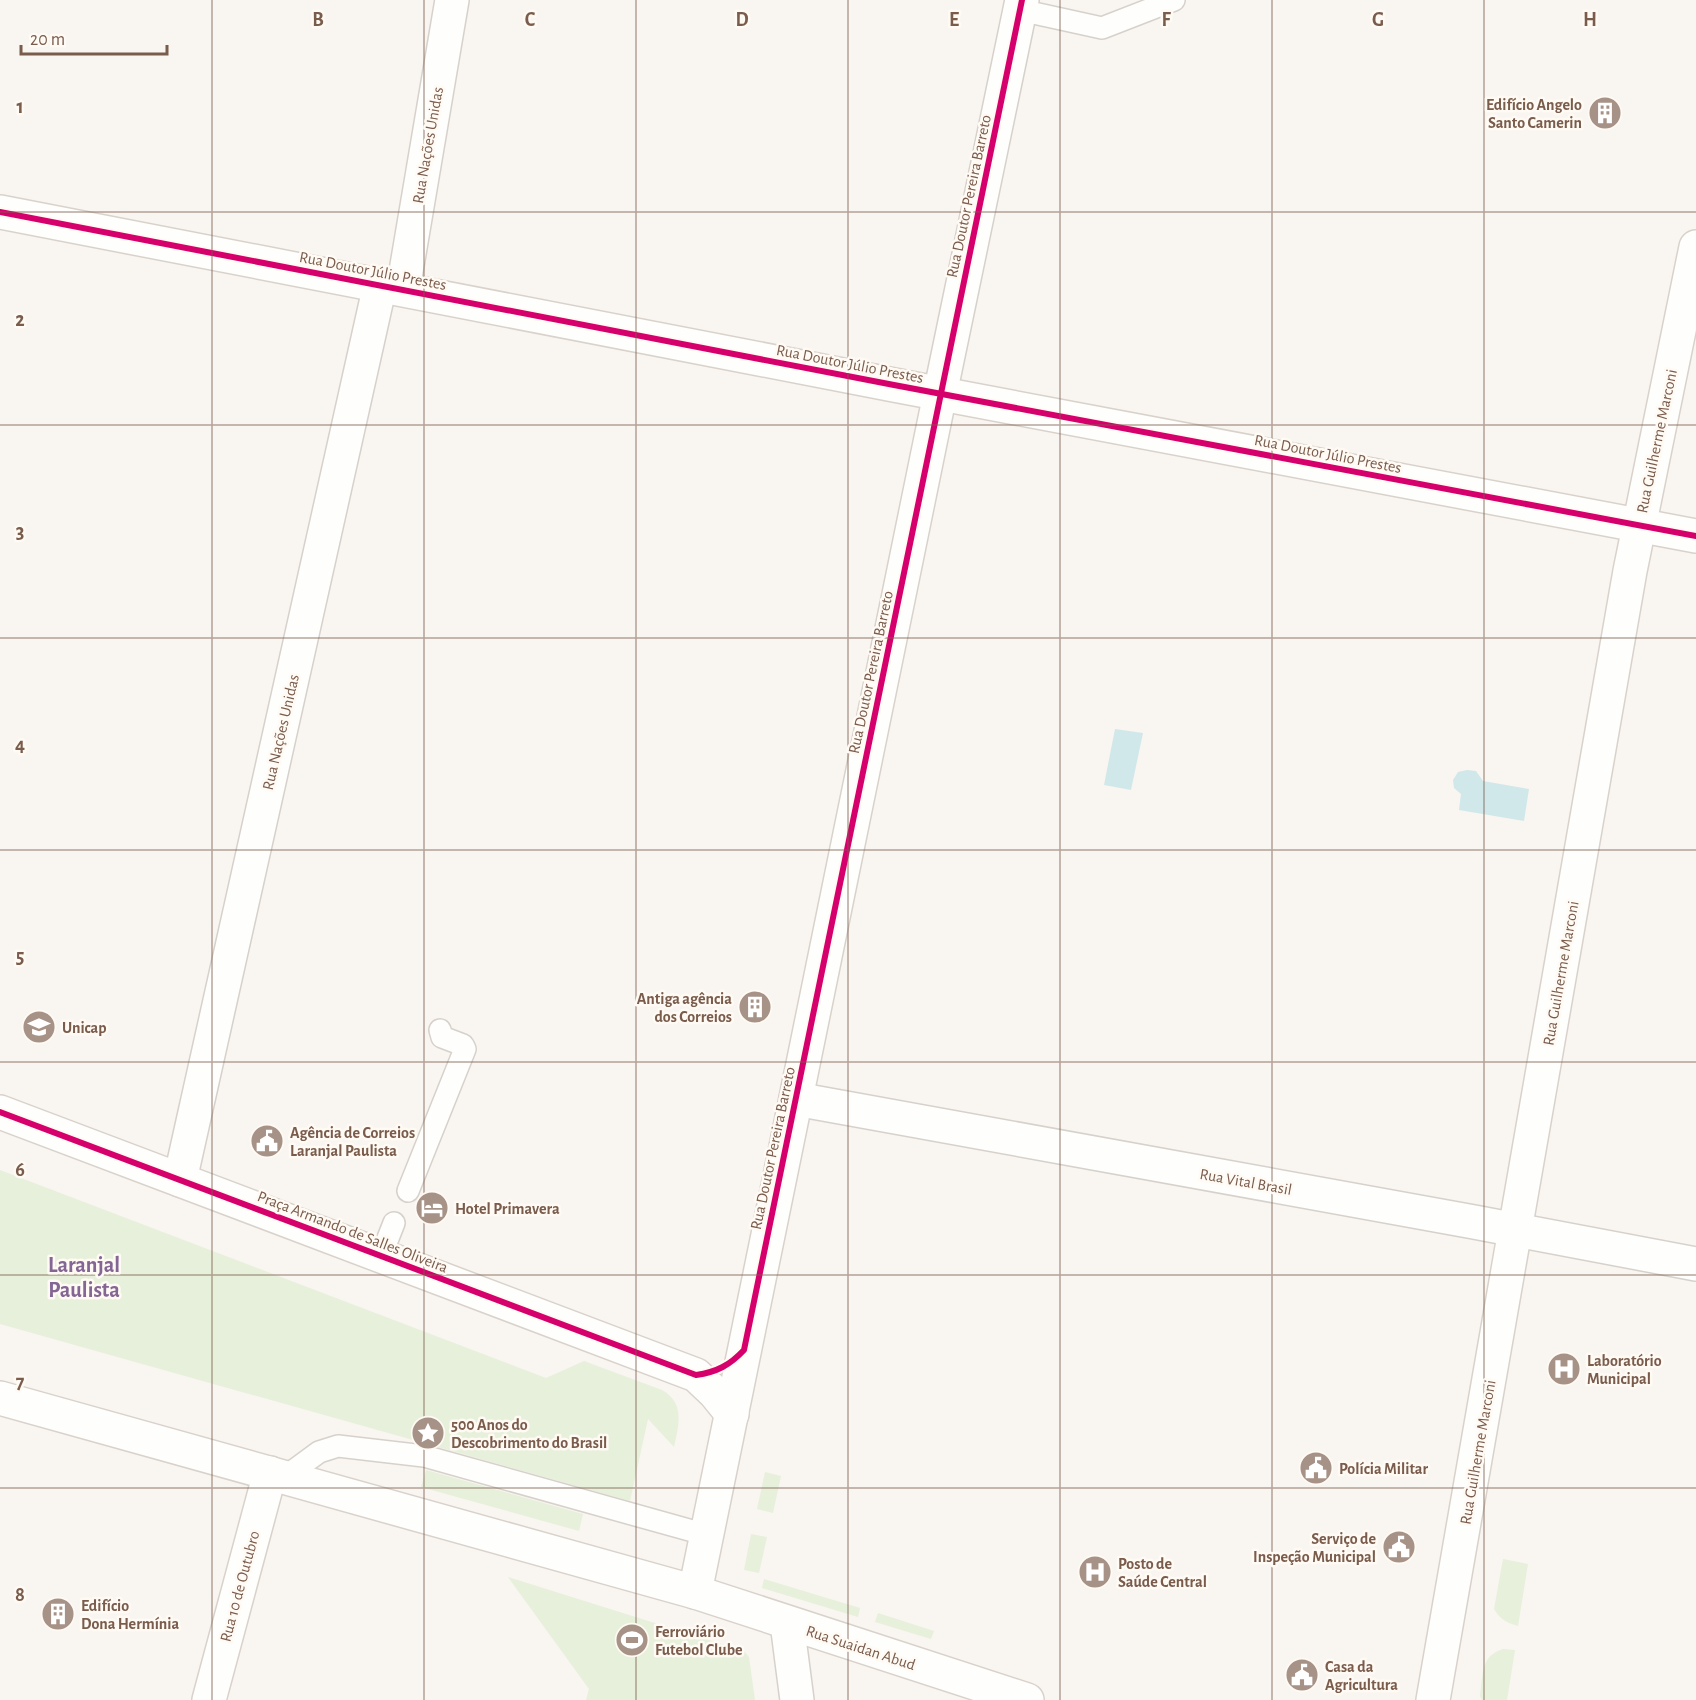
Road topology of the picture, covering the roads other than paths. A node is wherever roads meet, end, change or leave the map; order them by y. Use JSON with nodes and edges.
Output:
{"nodes":[{"id":1,"x":452,"y":0,"type":"edge"},
{"id":2,"x":1174,"y":0,"type":"edge"},
{"id":3,"x":1021,"y":5,"type":"edge"},
{"id":4,"x":0,"y":212,"type":"edge"},
{"id":5,"x":1696,"y":247,"type":"edge"},
{"id":6,"x":391,"y":287,"type":"junction"},
{"id":7,"x":940,"y":394,"type":"junction"},
{"id":8,"x":1639,"y":526,"type":"junction"},
{"id":9,"x":1696,"y":536,"type":"edge"},
{"id":10,"x":440,"y":1030,"type":"dead end"},
{"id":11,"x":796,"y":1099,"type":"junction"},
{"id":12,"x":0,"y":1112,"type":"edge"},
{"id":13,"x":180,"y":1180,"type":"junction"},
{"id":14,"x":408,"y":1191,"type":"dead end"},
{"id":15,"x":394,"y":1223,"type":"dead end"},
{"id":16,"x":1516,"y":1230,"type":"junction"},
{"id":17,"x":381,"y":1256,"type":"junction"},
{"id":18,"x":1696,"y":1264,"type":"edge"},
{"id":19,"x":744,"y":1350,"type":"junction"},
{"id":20,"x":696,"y":1374,"type":"junction"},
{"id":21,"x":0,"y":1398,"type":"edge"},
{"id":22,"x":732,"y":1414,"type":"junction"},
{"id":23,"x":277,"y":1475,"type":"junction"},
{"id":24,"x":707,"y":1535,"type":"junction"},
{"id":25,"x":695,"y":1592,"type":"junction"},
{"id":26,"x":786,"y":1623,"type":"junction"},
{"id":27,"x":209,"y":1700,"type":"edge"},
{"id":28,"x":797,"y":1700,"type":"edge"},
{"id":29,"x":1027,"y":1700,"type":"edge"},
{"id":30,"x":1434,"y":1700,"type":"edge"}],
"edges":[{"from":1,"to":6,"type":"street","name":"Rua Nações Unidas"},
{"from":2,"to":3,"type":"lane"},
{"from":3,"to":7,"type":"street","name":"Rua Doutor Pereira Barreto"},
{"from":4,"to":6,"type":"street","name":"Rua Doutor Júlio Prestes"},
{"from":5,"to":8,"type":"street","name":"Rua Guilherme Marconi"},
{"from":6,"to":7,"type":"street","name":"Rua Doutor Júlio Prestes"},
{"from":6,"to":13,"type":"street","name":"Rua Nações Unidas"},
{"from":7,"to":8,"type":"street","name":"Rua Doutor Júlio Prestes"},
{"from":7,"to":11,"type":"street","name":"Rua Doutor Pereira Barreto"},
{"from":8,"to":9,"type":"street","name":"Rua Doutor Júlio Prestes"},
{"from":8,"to":16,"type":"street","name":"Rua Guilherme Marconi"},
{"from":10,"to":14,"type":"lane"},
{"from":11,"to":16,"type":"street","name":"Rua Vital Brasil"},
{"from":11,"to":19,"type":"street","name":"Rua Doutor Pereira Barreto"},
{"from":12,"to":13,"type":"street","name":"Praça Armando de Salles Oliveira"},
{"from":13,"to":17,"type":"street","name":"Praça Armando de Salles Oliveira"},
{"from":15,"to":17,"type":"lane"},
{"from":16,"to":18,"type":"street","name":"Rua Vital Brasil"},
{"from":16,"to":30,"type":"street","name":"Rua Guilherme Marconi"},
{"from":17,"to":20,"type":"street","name":"Praça Armando de Salles Oliveira"},
{"from":19,"to":20,"type":"street"},
{"from":19,"to":22,"type":"street","name":"Rua Doutor Pereira Barreto"},
{"from":20,"to":22,"type":"street","name":"Praça Armando de Salles Oliveira"},
{"from":21,"to":23,"type":"street"},
{"from":22,"to":24,"type":"street"},
{"from":23,"to":24,"type":"lane"},
{"from":23,"to":25,"type":"street"},
{"from":23,"to":27,"type":"street","name":"Rua 10 de Outubro"},
{"from":24,"to":25,"type":"street"},
{"from":25,"to":26,"type":"street","name":"Rua Suaidan Abud"},
{"from":26,"to":28,"type":"street"},
{"from":26,"to":29,"type":"street","name":"Rua Suaidan Abud"}]}
